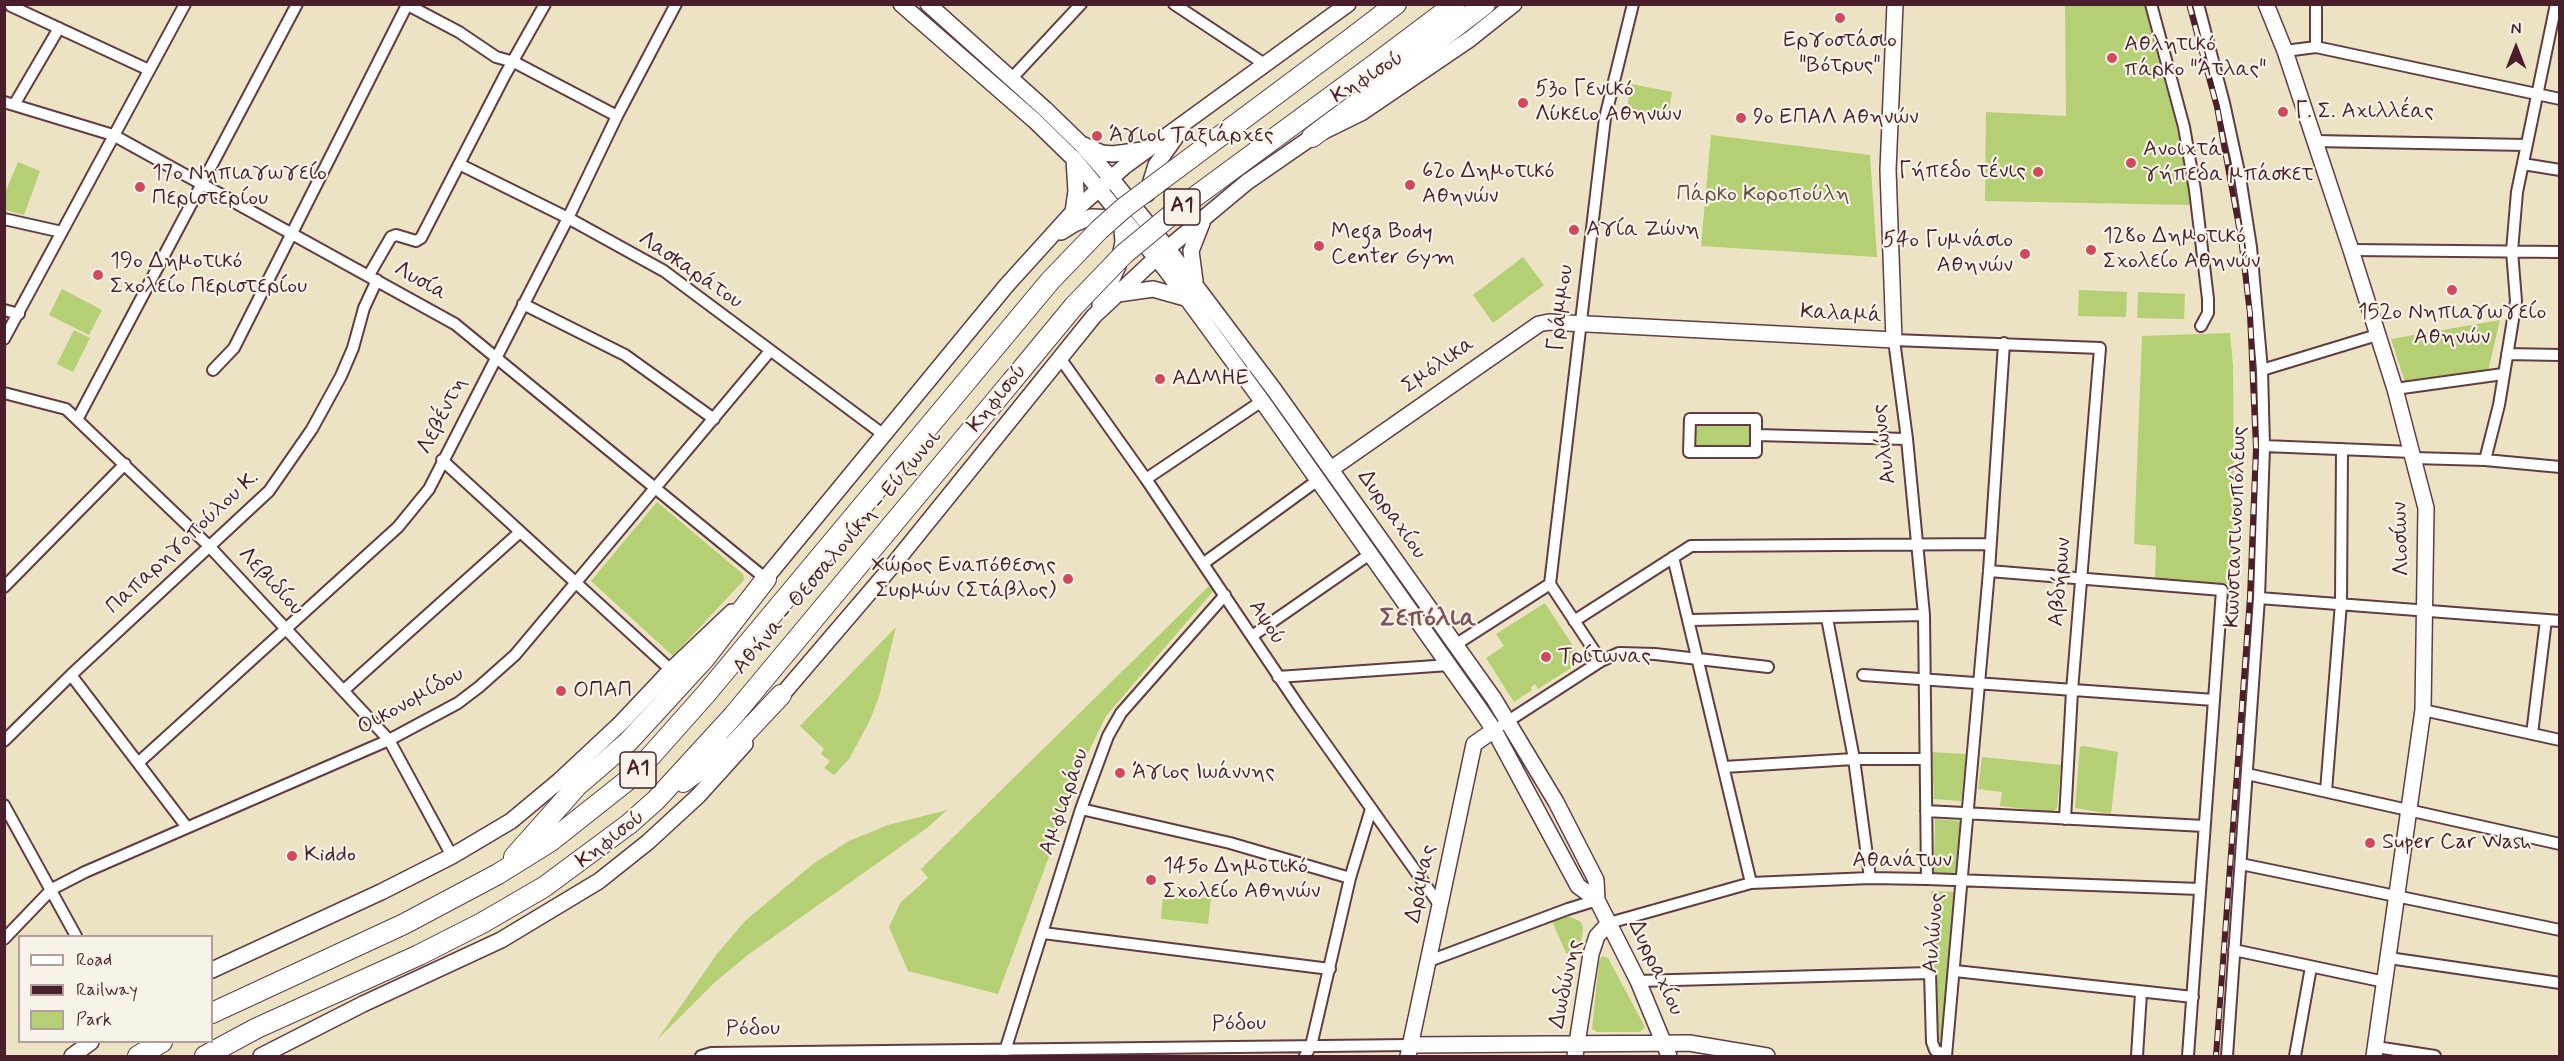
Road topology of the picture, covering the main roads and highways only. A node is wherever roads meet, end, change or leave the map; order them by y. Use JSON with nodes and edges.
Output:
{"nodes":[{"id":1,"x":901,"y":4,"type":"edge"},
{"id":2,"x":1348,"y":4,"type":"edge"},
{"id":3,"x":1396,"y":4,"type":"edge"},
{"id":4,"x":1455,"y":4,"type":"edge"},
{"id":5,"x":1485,"y":4,"type":"edge"},
{"id":6,"x":1514,"y":4,"type":"edge"},
{"id":7,"x":1895,"y":4,"type":"edge"},
{"id":8,"x":2266,"y":4,"type":"edge"},
{"id":9,"x":924,"y":9,"type":"edge"},
{"id":10,"x":1187,"y":122,"type":"junction"},
{"id":11,"x":1312,"y":137,"type":"junction"},
{"id":12,"x":1080,"y":144,"type":"junction"},
{"id":13,"x":1148,"y":149,"type":"junction"},
{"id":14,"x":1074,"y":159,"type":"junction"},
{"id":15,"x":1104,"y":182,"type":"junction"},
{"id":16,"x":1234,"y":193,"type":"junction"},
{"id":17,"x":1072,"y":212,"type":"junction"},
{"id":18,"x":1121,"y":218,"type":"junction"},
{"id":19,"x":1144,"y":219,"type":"junction"},
{"id":20,"x":1204,"y":220,"type":"junction"},
{"id":21,"x":1037,"y":250,"type":"junction"},
{"id":22,"x":1162,"y":254,"type":"junction"},
{"id":23,"x":1191,"y":292,"type":"junction"},
{"id":24,"x":1118,"y":294,"type":"junction"},
{"id":25,"x":1094,"y":316,"type":"junction"},
{"id":26,"x":1580,"y":325,"type":"joint"},
{"id":27,"x":1894,"y":340,"type":"joint"},
{"id":28,"x":1331,"y":469,"type":"junction"},
{"id":29,"x":765,"y":579,"type":"junction"},
{"id":30,"x":781,"y":695,"type":"junction"},
{"id":31,"x":1494,"y":730,"type":"junction"},
{"id":32,"x":656,"y":800,"type":"junction"},
{"id":33,"x":498,"y":874,"type":"junction"},
{"id":34,"x":1598,"y":900,"type":"junction"},
{"id":35,"x":1609,"y":923,"type":"junction"},
{"id":36,"x":213,"y":970,"type":"edge"},
{"id":37,"x":213,"y":1013,"type":"edge"},
{"id":38,"x":88,"y":1043,"type":"edge"},
{"id":39,"x":159,"y":1043,"type":"edge"},
{"id":40,"x":1576,"y":1050,"type":"edge"},
{"id":41,"x":1666,"y":1050,"type":"edge"},
{"id":42,"x":1408,"y":1051,"type":"edge"},
{"id":43,"x":2375,"y":1052,"type":"edge"},
{"id":44,"x":72,"y":1056,"type":"edge"},
{"id":45,"x":138,"y":1056,"type":"edge"},
{"id":46,"x":205,"y":1056,"type":"edge"},
{"id":47,"x":261,"y":1056,"type":"edge"},
{"id":48,"x":1767,"y":1056,"type":"edge"}],
"edges":[{"from":1,"to":9,"type":"main road"},
{"from":2,"to":10,"type":"main road"},
{"from":3,"to":33,"type":"highway","name":"Αθήνα - Θεσσαλονίκη - Εύζωνοι","number":"Α1","bridge":true},
{"from":4,"to":32,"type":"highway","name":"Αθήνα - Θεσσαλονίκη - Εύζωνοι","number":"Α1","bridge":true},
{"from":5,"to":11,"type":"highway"},
{"from":6,"to":11,"type":"main road","name":"Κηφισού"},
{"from":7,"to":27,"type":"main road","name":"Αυλώνος"},
{"from":8,"to":43,"type":"main road","name":"Λιοσίων"},
{"from":9,"to":12,"type":"main road"},
{"from":9,"to":14,"type":"main road"},
{"from":10,"to":13,"type":"main road"},
{"from":10,"to":19,"type":"main road"},
{"from":11,"to":16,"type":"main road","name":"Κηφισού"},
{"from":12,"to":13,"type":"main road"},
{"from":12,"to":15,"type":"main road"},
{"from":13,"to":15,"type":"main road"},
{"from":14,"to":15,"type":"main road"},
{"from":14,"to":17,"type":"main road"},
{"from":15,"to":17,"type":"main road"},
{"from":15,"to":18,"type":"main road"},
{"from":15,"to":19,"type":"main road"},
{"from":16,"to":19,"type":"main road"},
{"from":16,"to":20,"type":"main road","name":"Κηφισού"},
{"from":17,"to":21,"type":"main road"},
{"from":18,"to":19,"type":"main road"},
{"from":18,"to":21,"type":"main road"},
{"from":18,"to":22,"type":"main road"},
{"from":18,"to":25,"type":"main road"},
{"from":19,"to":22,"type":"main road"},
{"from":20,"to":22,"type":"main road","name":"Κηφισού"},
{"from":20,"to":23,"type":"main road"},
{"from":21,"to":29,"type":"main road"},
{"from":22,"to":23,"type":"main road","name":"Δυρραχίου"},
{"from":22,"to":24,"type":"main road","name":"Κηφισού"},
{"from":23,"to":24,"type":"main road"},
{"from":23,"to":28,"type":"main road","name":"Δυρραχίου"},
{"from":23,"to":31,"type":"main road","name":"Δυρραχίου"},
{"from":24,"to":25,"type":"main road","name":"Κηφισού"},
{"from":25,"to":30,"type":"main road","name":"Κηφισού"},
{"from":26,"to":27,"type":"main road","name":"Καλαμά"},
{"from":26,"to":28,"type":"main road","name":"Σμόλικα"},
{"from":28,"to":34,"type":"main road","name":"Δυρραχίου"},
{"from":29,"to":33,"type":"highway"},
{"from":29,"to":36,"type":"main road"},
{"from":30,"to":32,"type":"highway"},
{"from":30,"to":47,"type":"main road","name":"Κηφισού"},
{"from":31,"to":34,"type":"main road","name":"Δυρραχίου"},
{"from":31,"to":42,"type":"main road","name":"Δράμας"},
{"from":32,"to":46,"type":"highway","name":"Αθήνα - Θεσσαλονίκη - Εύζωνοι","number":"Α1"},
{"from":33,"to":37,"type":"highway","name":"Αθήνα - Θεσσαλονίκη - Εύζωνοι","number":"Α1"},
{"from":34,"to":35,"type":"main road","name":"Δυρραχίου"},
{"from":35,"to":40,"type":"main road","name":"Δωδώνης"},
{"from":35,"to":41,"type":"main road","name":"Δυρραχίου"},
{"from":38,"to":44,"type":"main road"},
{"from":39,"to":45,"type":"highway"},
{"from":40,"to":41,"type":"main road","name":"Ρόδου"},
{"from":40,"to":42,"type":"main road","name":"Ρόδου"},
{"from":41,"to":48,"type":"main road","name":"Ρόδου"}]}
